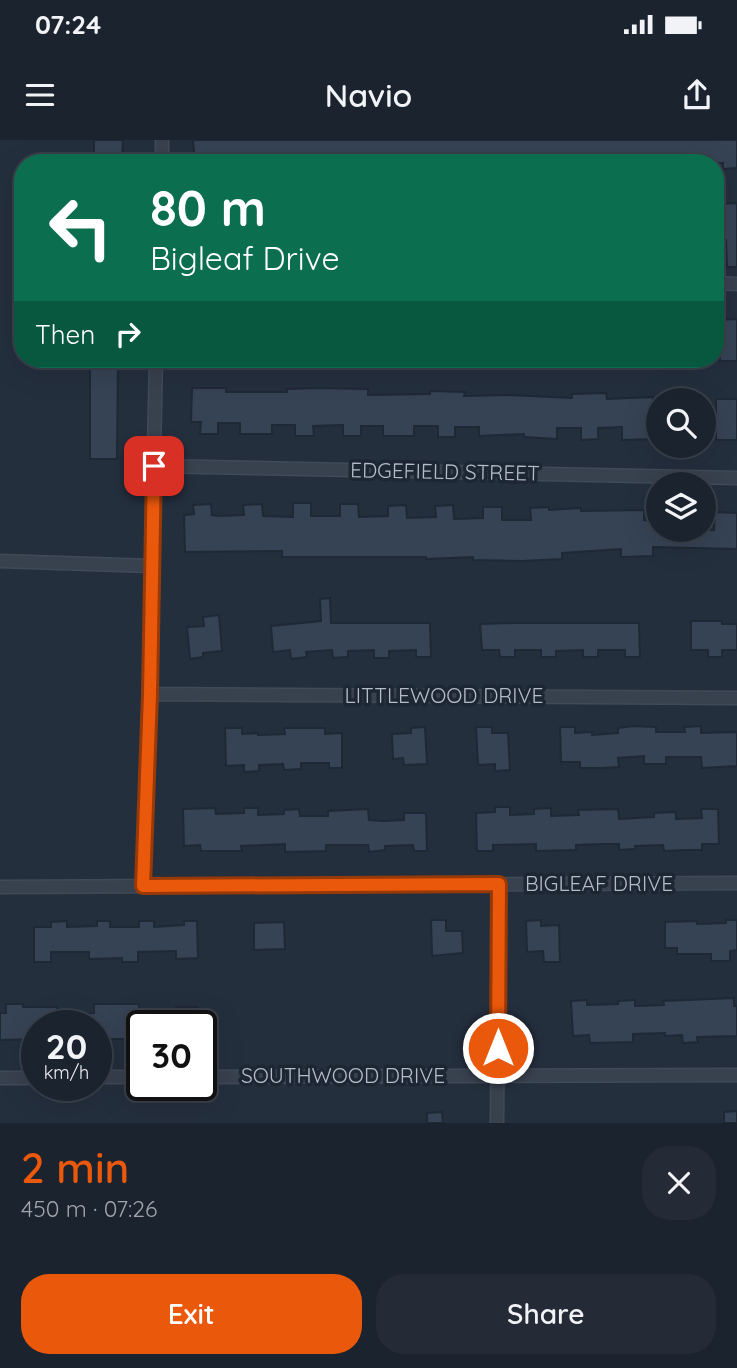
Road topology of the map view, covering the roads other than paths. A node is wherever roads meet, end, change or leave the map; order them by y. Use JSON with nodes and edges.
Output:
{"nodes":[{"id":1,"x":156,"y":368,"type":"edge"},
{"id":2,"x":154,"y":466,"type":"junction"},
{"id":3,"x":737,"y":478,"type":"edge"},
{"id":4,"x":0,"y":561,"type":"edge"},
{"id":5,"x":150,"y":566,"type":"junction"},
{"id":6,"x":150,"y":694,"type":"junction"},
{"id":7,"x":737,"y":698,"type":"edge"},
{"id":8,"x":737,"y":883,"type":"edge"},
{"id":9,"x":499,"y":884,"type":"junction"},
{"id":10,"x":143,"y":886,"type":"junction"},
{"id":11,"x":0,"y":887,"type":"edge"},
{"id":12,"x":737,"y":1075,"type":"edge"},
{"id":13,"x":498,"y":1076,"type":"junction"},
{"id":14,"x":217,"y":1077,"type":"edge"},
{"id":15,"x":0,"y":1078,"type":"edge"},
{"id":16,"x":21,"y":1078,"type":"edge"},
{"id":17,"x":497,"y":1123,"type":"edge"}],
"edges":[{"from":1,"to":2,"type":"street"},
{"from":2,"to":3,"type":"street","name":"EDGEFIELD STREET"},
{"from":2,"to":5,"type":"street"},
{"from":4,"to":5,"type":"street"},
{"from":5,"to":6,"type":"street"},
{"from":6,"to":7,"type":"street","name":"LITTLEWOOD DRIVE"},
{"from":6,"to":10,"type":"street"},
{"from":8,"to":9,"type":"street","name":"BIGLEAF DRIVE"},
{"from":9,"to":10,"type":"street","name":"BIGLEAF DRIVE"},
{"from":9,"to":13,"type":"street"},
{"from":10,"to":11,"type":"street","name":"BIGLEAF DRIVE"},
{"from":12,"to":13,"type":"street","name":"SOUTHWOOD DRIVE"},
{"from":13,"to":14,"type":"street","name":"SOUTHWOOD DRIVE"},
{"from":13,"to":17,"type":"street"},
{"from":15,"to":16,"type":"street"}]}
